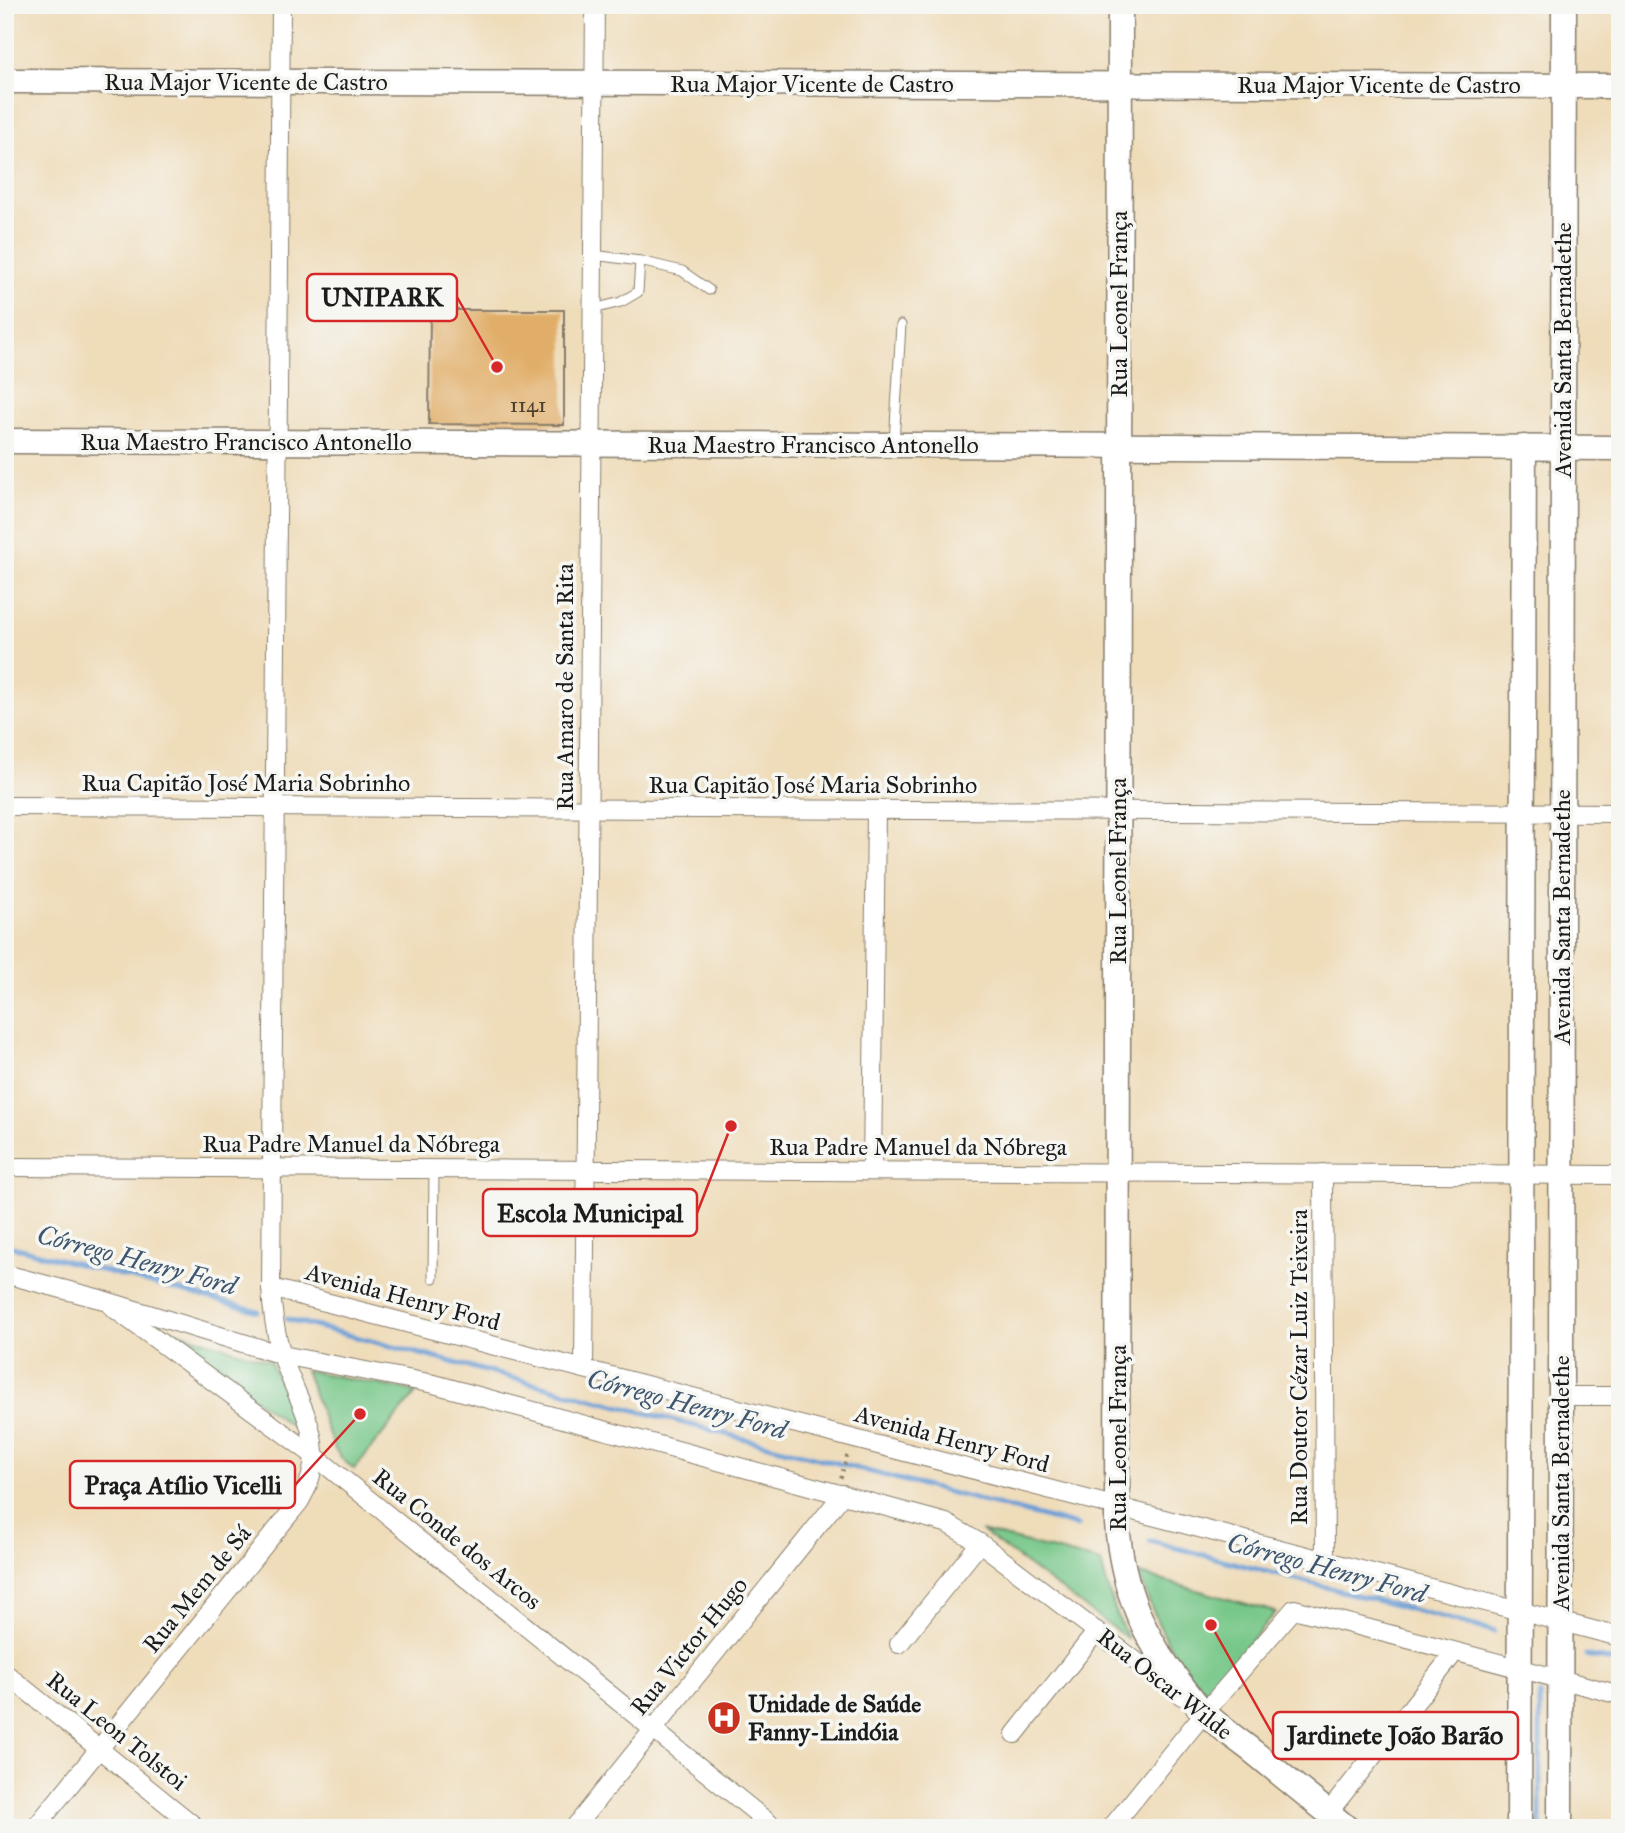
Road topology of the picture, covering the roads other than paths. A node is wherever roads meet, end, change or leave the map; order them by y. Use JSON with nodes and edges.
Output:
{"nodes":[{"id":1,"x":281,"y":5,"type":"edge"},
{"id":2,"x":595,"y":5,"type":"edge"},
{"id":3,"x":1120,"y":5,"type":"edge"},
{"id":4,"x":1564,"y":5,"type":"edge"},
{"id":5,"x":5,"y":81,"type":"edge"},
{"id":6,"x":281,"y":82,"type":"junction"},
{"id":7,"x":594,"y":83,"type":"junction"},
{"id":8,"x":1120,"y":85,"type":"junction"},
{"id":9,"x":1564,"y":86,"type":"junction"},
{"id":10,"x":1620,"y":86,"type":"edge"},
{"id":11,"x":593,"y":255,"type":"junction"},
{"id":12,"x":640,"y":261,"type":"junction"},
{"id":13,"x":709,"y":290,"type":"dead end"},
{"id":14,"x":593,"y":309,"type":"junction"},
{"id":15,"x":901,"y":325,"type":"dead end"},
{"id":16,"x":5,"y":441,"type":"edge"},
{"id":17,"x":278,"y":443,"type":"junction"},
{"id":18,"x":591,"y":444,"type":"junction"},
{"id":19,"x":894,"y":445,"type":"junction"},
{"id":20,"x":1119,"y":446,"type":"junction"},
{"id":21,"x":1563,"y":446,"type":"junction"},
{"id":22,"x":1524,"y":447,"type":"junction"},
{"id":23,"x":1620,"y":448,"type":"edge"},
{"id":24,"x":5,"y":806,"type":"edge"},
{"id":25,"x":275,"y":807,"type":"junction"},
{"id":26,"x":588,"y":809,"type":"junction"},
{"id":27,"x":876,"y":810,"type":"junction"},
{"id":28,"x":1118,"y":811,"type":"junction"},
{"id":29,"x":1523,"y":813,"type":"junction"},
{"id":30,"x":1562,"y":813,"type":"junction"},
{"id":31,"x":1620,"y":813,"type":"edge"},
{"id":32,"x":5,"y":1167,"type":"edge"},
{"id":33,"x":272,"y":1169,"type":"junction"},
{"id":34,"x":434,"y":1169,"type":"junction"},
{"id":35,"x":585,"y":1170,"type":"junction"},
{"id":36,"x":872,"y":1171,"type":"junction"},
{"id":37,"x":1117,"y":1172,"type":"junction"},
{"id":38,"x":1323,"y":1173,"type":"junction"},
{"id":39,"x":1521,"y":1174,"type":"junction"},
{"id":40,"x":1561,"y":1174,"type":"junction"},
{"id":41,"x":1620,"y":1175,"type":"edge"},
{"id":42,"x":5,"y":1274,"type":"edge"},
{"id":43,"x":433,"y":1278,"type":"dead end"},
{"id":44,"x":271,"y":1288,"type":"junction"},
{"id":45,"x":100,"y":1299,"type":"junction"},
{"id":46,"x":282,"y":1355,"type":"junction"},
{"id":47,"x":584,"y":1369,"type":"junction"},
{"id":48,"x":1561,"y":1396,"type":"junction"},
{"id":49,"x":1620,"y":1396,"type":"edge"},
{"id":50,"x":316,"y":1457,"type":"junction"},
{"id":51,"x":841,"y":1488,"type":"junction"},
{"id":52,"x":1117,"y":1507,"type":"junction"},
{"id":53,"x":980,"y":1543,"type":"junction"},
{"id":54,"x":1325,"y":1561,"type":"junction"},
{"id":55,"x":1520,"y":1612,"type":"junction"},
{"id":56,"x":1560,"y":1622,"type":"junction"},
{"id":57,"x":1097,"y":1631,"type":"junction"},
{"id":58,"x":1620,"y":1637,"type":"edge"},
{"id":59,"x":899,"y":1644,"type":"dead end"},
{"id":60,"x":1455,"y":1652,"type":"junction"},
{"id":61,"x":1519,"y":1668,"type":"junction"},
{"id":62,"x":5,"y":1673,"type":"edge"},
{"id":63,"x":1560,"y":1679,"type":"junction"},
{"id":64,"x":1620,"y":1695,"type":"edge"},
{"id":65,"x":1204,"y":1713,"type":"junction"},
{"id":66,"x":653,"y":1730,"type":"junction"},
{"id":67,"x":1015,"y":1734,"type":"dead end"},
{"id":68,"x":99,"y":1749,"type":"junction"},
{"id":69,"x":1338,"y":1820,"type":"edge"},
{"id":70,"x":35,"y":1828,"type":"edge"},
{"id":71,"x":197,"y":1828,"type":"edge"},
{"id":72,"x":574,"y":1828,"type":"edge"},
{"id":73,"x":775,"y":1828,"type":"edge"},
{"id":74,"x":1111,"y":1828,"type":"edge"},
{"id":75,"x":1519,"y":1828,"type":"edge"},
{"id":76,"x":1560,"y":1828,"type":"edge"}],
"edges":[{"from":1,"to":6,"type":"street"},
{"from":2,"to":7,"type":"street","name":"Rua Amaro de Santa Rita"},
{"from":3,"to":8,"type":"main road","name":"Rua Leonel França"},
{"from":4,"to":9,"type":"main road","name":"Avenida Santa Bernadethe"},
{"from":5,"to":6,"type":"main road","name":"Rua Major Vicente de Castro"},
{"from":6,"to":7,"type":"main road","name":"Rua Major Vicente de Castro"},
{"from":6,"to":17,"type":"street"},
{"from":7,"to":8,"type":"main road","name":"Rua Major Vicente de Castro"},
{"from":7,"to":11,"type":"street","name":"Rua Amaro de Santa Rita"},
{"from":8,"to":9,"type":"main road","name":"Rua Major Vicente de Castro"},
{"from":8,"to":20,"type":"main road","name":"Rua Leonel França"},
{"from":9,"to":10,"type":"main road","name":"Rua Major Vicente de Castro"},
{"from":9,"to":21,"type":"main road","name":"Avenida Santa Bernadethe"},
{"from":11,"to":12,"type":"lane"},
{"from":11,"to":14,"type":"street","name":"Rua Amaro de Santa Rita"},
{"from":12,"to":13,"type":"lane"},
{"from":12,"to":14,"type":"lane"},
{"from":14,"to":18,"type":"street","name":"Rua Amaro de Santa Rita"},
{"from":15,"to":19,"type":"lane"},
{"from":16,"to":17,"type":"main road","name":"Rua Maestro Francisco Antonello"},
{"from":17,"to":18,"type":"main road","name":"Rua Maestro Francisco Antonello"},
{"from":17,"to":25,"type":"street"},
{"from":18,"to":19,"type":"main road","name":"Rua Maestro Francisco Antonello"},
{"from":18,"to":26,"type":"street","name":"Rua Amaro de Santa Rita"},
{"from":19,"to":20,"type":"main road","name":"Rua Maestro Francisco Antonello"},
{"from":20,"to":22,"type":"main road","name":"Rua Maestro Francisco Antonello"},
{"from":20,"to":28,"type":"main road","name":"Rua Leonel França"},
{"from":21,"to":22,"type":"main road","name":"Rua Maestro Francisco Antonello"},
{"from":21,"to":23,"type":"main road","name":"Rua Maestro Francisco Antonello"},
{"from":21,"to":30,"type":"main road","name":"Avenida Santa Bernadethe"},
{"from":22,"to":29,"type":"main road","name":"Avenida Santa Bernadethe"},
{"from":24,"to":25,"type":"street","name":"Rua Capitão José Maria Sobrinho"},
{"from":25,"to":26,"type":"street","name":"Rua Capitão José Maria Sobrinho"},
{"from":25,"to":33,"type":"street"},
{"from":26,"to":27,"type":"street","name":"Rua Capitão José Maria Sobrinho"},
{"from":26,"to":35,"type":"street","name":"Rua Amaro de Santa Rita"},
{"from":27,"to":28,"type":"street","name":"Rua Capitão José Maria Sobrinho"},
{"from":27,"to":36,"type":"street"},
{"from":28,"to":29,"type":"street","name":"Rua Capitão José Maria Sobrinho"},
{"from":28,"to":37,"type":"main road","name":"Rua Leonel França"},
{"from":29,"to":30,"type":"street","name":"Rua Capitão José Maria Sobrinho"},
{"from":29,"to":39,"type":"main road","name":"Avenida Santa Bernadethe"},
{"from":30,"to":31,"type":"street","name":"Rua Capitão José Maria Sobrinho"},
{"from":30,"to":40,"type":"main road","name":"Avenida Santa Bernadethe"},
{"from":32,"to":33,"type":"street","name":"Rua Padre Manuel da Nóbrega"},
{"from":33,"to":34,"type":"street","name":"Rua Padre Manuel da Nóbrega"},
{"from":33,"to":44,"type":"street"},
{"from":34,"to":35,"type":"street","name":"Rua Padre Manuel da Nóbrega"},
{"from":34,"to":43,"type":"lane"},
{"from":35,"to":36,"type":"street","name":"Rua Padre Manuel da Nóbrega"},
{"from":35,"to":47,"type":"street","name":"Rua Amaro de Santa Rita"},
{"from":36,"to":37,"type":"street","name":"Rua Padre Manuel da Nóbrega"},
{"from":37,"to":38,"type":"street","name":"Rua Padre Manuel da Nóbrega"},
{"from":37,"to":52,"type":"main road","name":"Rua Leonel França"},
{"from":38,"to":39,"type":"street","name":"Rua Padre Manuel da Nóbrega"},
{"from":38,"to":54,"type":"street","name":"Rua Doutor Cézar Luiz Teixeira"},
{"from":39,"to":40,"type":"street","name":"Rua Padre Manuel da Nóbrega"},
{"from":39,"to":55,"type":"main road","name":"Avenida Santa Bernadethe"},
{"from":40,"to":41,"type":"street","name":"Rua Padre Manuel da Nóbrega"},
{"from":40,"to":48,"type":"main road","name":"Avenida Santa Bernadethe"},
{"from":42,"to":45,"type":"street"},
{"from":44,"to":46,"type":"street"},
{"from":44,"to":47,"type":"street","name":"Avenida Henry Ford"},
{"from":45,"to":46,"type":"street"},
{"from":45,"to":50,"type":"street","name":"Rua Conde dos Arcos"},
{"from":46,"to":50,"type":"street"},
{"from":46,"to":51,"type":"street"},
{"from":47,"to":52,"type":"street","name":"Avenida Henry Ford"},
{"from":48,"to":49,"type":"street"},
{"from":48,"to":56,"type":"main road","name":"Avenida Santa Bernadethe"},
{"from":50,"to":66,"type":"street","name":"Rua Conde dos Arcos"},
{"from":50,"to":68,"type":"street","name":"Rua Mem de Sá"},
{"from":51,"to":53,"type":"street"},
{"from":51,"to":66,"type":"street","name":"Rua Victor Hugo"},
{"from":52,"to":54,"type":"street","name":"Avenida Henry Ford"},
{"from":52,"to":65,"type":"main road","name":"Rua Leonel França"},
{"from":53,"to":57,"type":"street","name":"Rua Oscar Wilde"},
{"from":53,"to":59,"type":"street"},
{"from":54,"to":55,"type":"street","name":"Avenida Henry Ford"},
{"from":55,"to":56,"type":"street","name":"Avenida Henry Ford"},
{"from":55,"to":61,"type":"main road","name":"Avenida Santa Bernadethe"},
{"from":56,"to":58,"type":"street","name":"Avenida Henry Ford"},
{"from":56,"to":63,"type":"main road","name":"Avenida Santa Bernadethe"},
{"from":57,"to":65,"type":"street","name":"Rua Oscar Wilde"},
{"from":57,"to":67,"type":"street"},
{"from":60,"to":61,"type":"street"},
{"from":60,"to":65,"type":"street"},
{"from":60,"to":69,"type":"street"},
{"from":61,"to":63,"type":"street"},
{"from":61,"to":75,"type":"main road","name":"Avenida Santa Bernadethe"},
{"from":62,"to":68,"type":"street","name":"Rua Leon Tolstoi"},
{"from":63,"to":64,"type":"street"},
{"from":63,"to":76,"type":"main road","name":"Avenida Santa Bernadethe"},
{"from":65,"to":69,"type":"main road","name":"Rua Oscar Wilde"},
{"from":65,"to":74,"type":"street"},
{"from":66,"to":72,"type":"street","name":"Rua Victor Hugo"},
{"from":66,"to":73,"type":"street","name":"Rua Conde dos Arcos"},
{"from":68,"to":70,"type":"street","name":"Rua Mem de Sá"},
{"from":68,"to":71,"type":"street","name":"Rua Leon Tolstoi"}]}
